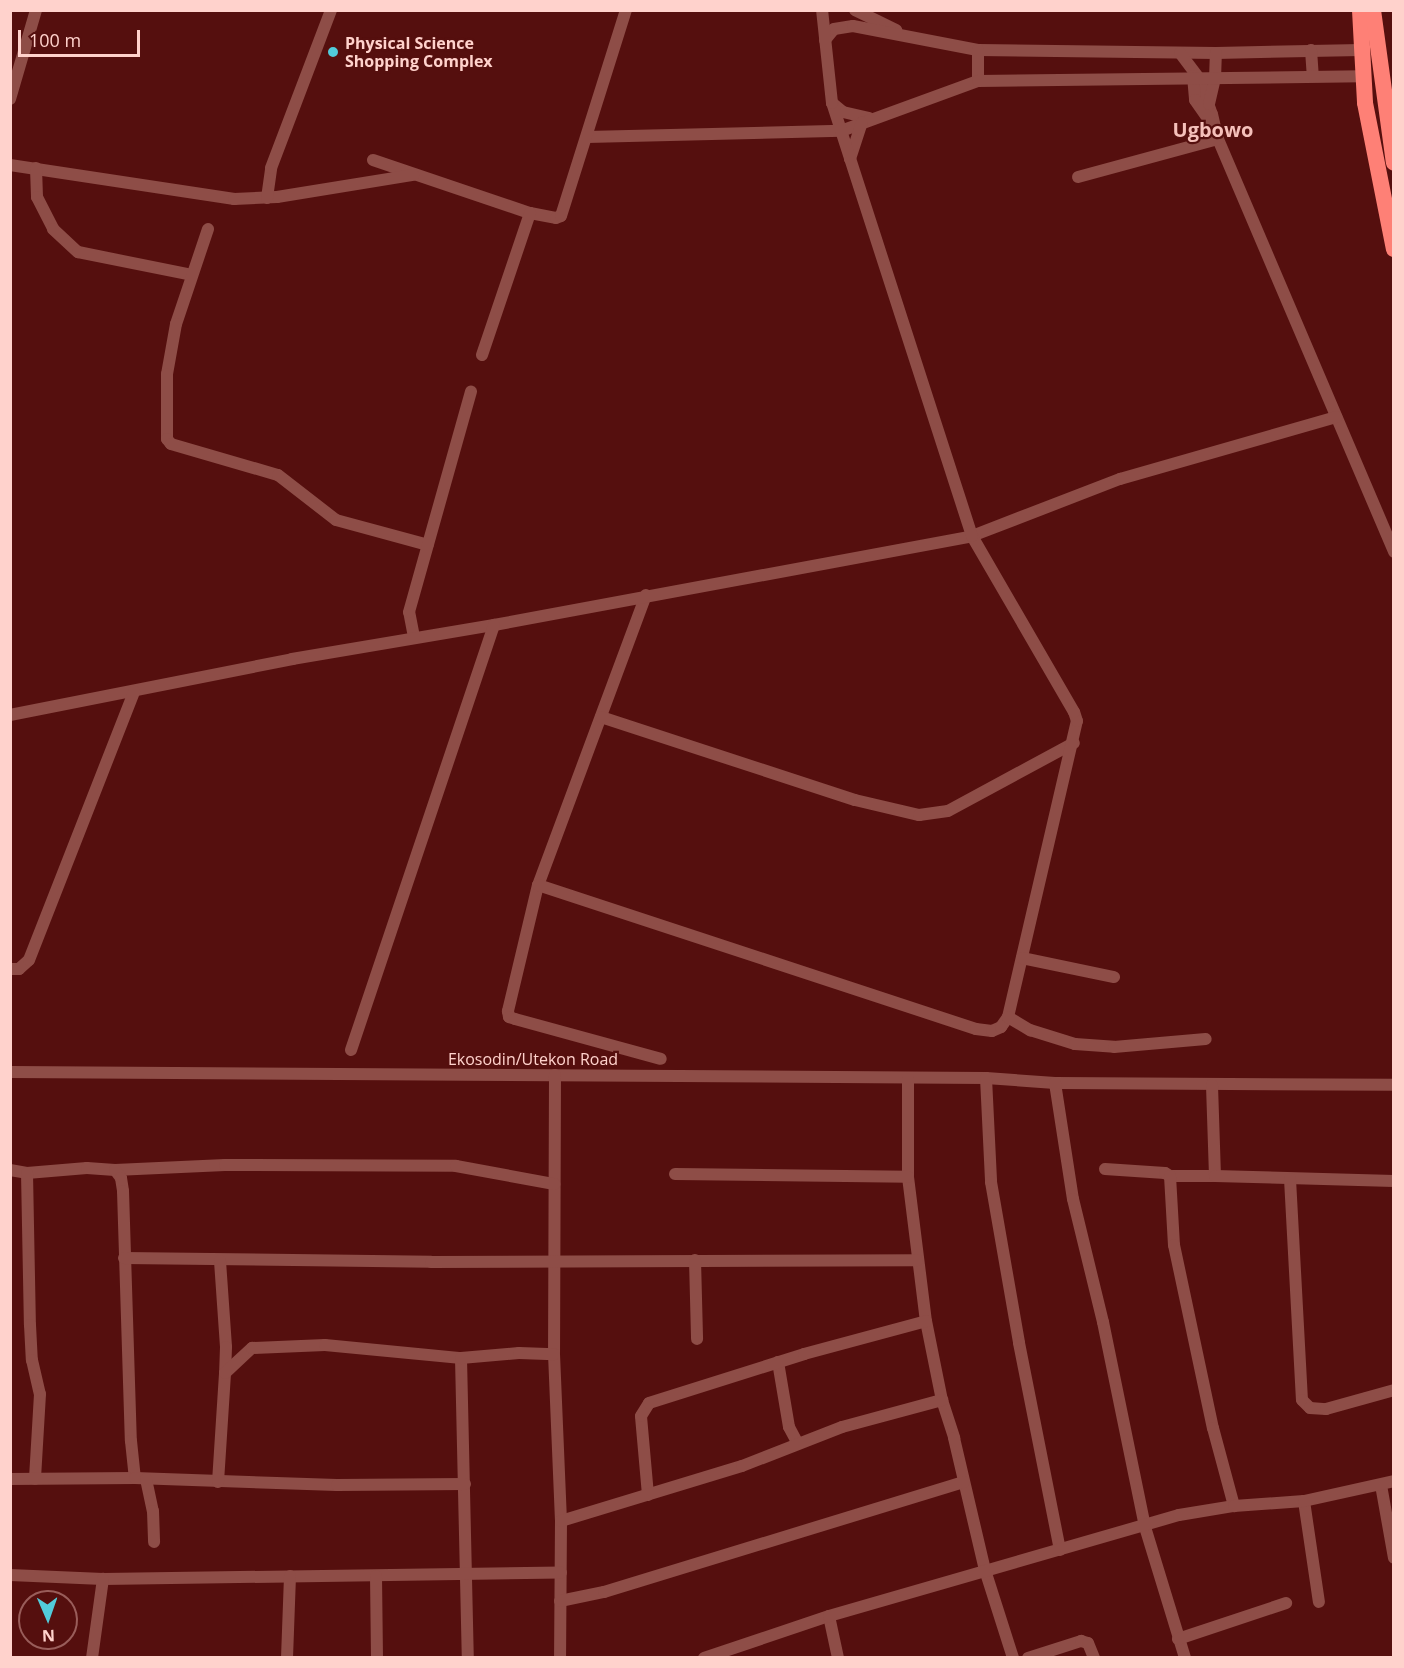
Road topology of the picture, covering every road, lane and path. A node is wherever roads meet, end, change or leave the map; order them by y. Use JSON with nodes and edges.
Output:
{"nodes":[{"id":1,"x":36,"y":10,"type":"edge"},
{"id":2,"x":331,"y":10,"type":"edge"},
{"id":3,"x":626,"y":10,"type":"edge"},
{"id":4,"x":822,"y":10,"type":"edge"},
{"id":5,"x":855,"y":10,"type":"edge"},
{"id":6,"x":1360,"y":10,"type":"edge"},
{"id":7,"x":1373,"y":10,"type":"edge"},
{"id":8,"x":901,"y":34,"type":"junction"},
{"id":9,"x":825,"y":40,"type":"junction"},
{"id":10,"x":978,"y":50,"type":"junction"},
{"id":11,"x":1311,"y":50,"type":"junction"},
{"id":12,"x":1361,"y":50,"type":"junction"},
{"id":13,"x":1180,"y":53,"type":"junction"},
{"id":14,"x":1202,"y":53,"type":"junction"},
{"id":15,"x":1216,"y":53,"type":"junction"},
{"id":16,"x":1313,"y":76,"type":"junction"},
{"id":17,"x":1362,"y":76,"type":"junction"},
{"id":18,"x":1192,"y":78,"type":"junction"},
{"id":19,"x":1215,"y":79,"type":"junction"},
{"id":20,"x":978,"y":81,"type":"junction"},
{"id":21,"x":1388,"y":83,"type":"edge"},
{"id":22,"x":10,"y":99,"type":"edge"},
{"id":23,"x":832,"y":103,"type":"junction"},
{"id":24,"x":1209,"y":104,"type":"junction"},
{"id":25,"x":866,"y":120,"type":"junction"},
{"id":26,"x":1213,"y":126,"type":"junction"},
{"id":27,"x":841,"y":131,"type":"junction"},
{"id":28,"x":587,"y":137,"type":"junction"},
{"id":29,"x":1218,"y":139,"type":"junction"},
{"id":30,"x":373,"y":160,"type":"dead end"},
{"id":31,"x":850,"y":160,"type":"junction"},
{"id":32,"x":1394,"y":164,"type":"edge"},
{"id":33,"x":10,"y":165,"type":"edge"},
{"id":34,"x":36,"y":168,"type":"junction"},
{"id":35,"x":417,"y":175,"type":"junction"},
{"id":36,"x":1078,"y":177,"type":"dead end"},
{"id":37,"x":267,"y":198,"type":"junction"},
{"id":38,"x":530,"y":213,"type":"junction"},
{"id":39,"x":208,"y":229,"type":"dead end"},
{"id":40,"x":1394,"y":249,"type":"edge"},
{"id":41,"x":192,"y":275,"type":"junction"},
{"id":42,"x":482,"y":355,"type":"dead end"},
{"id":43,"x":471,"y":392,"type":"dead end"},
{"id":44,"x":1336,"y":417,"type":"junction"},
{"id":45,"x":972,"y":536,"type":"junction"},
{"id":46,"x":428,"y":545,"type":"junction"},
{"id":47,"x":1394,"y":552,"type":"edge"},
{"id":48,"x":646,"y":595,"type":"junction"},
{"id":49,"x":494,"y":625,"type":"junction"},
{"id":50,"x":414,"y":637,"type":"junction"},
{"id":51,"x":134,"y":692,"type":"junction"},
{"id":52,"x":10,"y":715,"type":"edge"},
{"id":53,"x":601,"y":717,"type":"junction"},
{"id":54,"x":1074,"y":742,"type":"junction"},
{"id":55,"x":538,"y":885,"type":"junction"},
{"id":56,"x":1022,"y":958,"type":"junction"},
{"id":57,"x":10,"y":969,"type":"edge"},
{"id":58,"x":1114,"y":977,"type":"dead end"},
{"id":59,"x":1008,"y":1017,"type":"junction"},
{"id":60,"x":1206,"y":1039,"type":"dead end"},
{"id":61,"x":351,"y":1050,"type":"dead end"},
{"id":62,"x":661,"y":1059,"type":"dead end"},
{"id":63,"x":10,"y":1072,"type":"edge"},
{"id":64,"x":555,"y":1075,"type":"junction"},
{"id":65,"x":986,"y":1078,"type":"junction"},
{"id":66,"x":908,"y":1079,"type":"junction"},
{"id":67,"x":1055,"y":1083,"type":"junction"},
{"id":68,"x":1212,"y":1085,"type":"junction"},
{"id":69,"x":1394,"y":1085,"type":"edge"},
{"id":70,"x":1105,"y":1169,"type":"dead end"},
{"id":71,"x":10,"y":1170,"type":"edge"},
{"id":72,"x":115,"y":1170,"type":"junction"},
{"id":73,"x":27,"y":1173,"type":"junction"},
{"id":74,"x":675,"y":1174,"type":"dead end"},
{"id":75,"x":1170,"y":1176,"type":"junction"},
{"id":76,"x":1215,"y":1176,"type":"junction"},
{"id":77,"x":908,"y":1177,"type":"junction"},
{"id":78,"x":1290,"y":1179,"type":"junction"},
{"id":79,"x":1394,"y":1181,"type":"edge"},
{"id":80,"x":554,"y":1184,"type":"junction"},
{"id":81,"x":124,"y":1258,"type":"junction"},
{"id":82,"x":554,"y":1260,"type":"junction"},
{"id":83,"x":695,"y":1260,"type":"junction"},
{"id":84,"x":917,"y":1260,"type":"junction"},
{"id":85,"x":220,"y":1261,"type":"junction"},
{"id":86,"x":926,"y":1321,"type":"junction"},
{"id":87,"x":697,"y":1339,"type":"dead end"},
{"id":88,"x":226,"y":1347,"type":"junction"},
{"id":89,"x":252,"y":1348,"type":"junction"},
{"id":90,"x":554,"y":1354,"type":"junction"},
{"id":91,"x":461,"y":1358,"type":"junction"},
{"id":92,"x":778,"y":1362,"type":"junction"},
{"id":93,"x":225,"y":1372,"type":"junction"},
{"id":94,"x":1394,"y":1390,"type":"edge"},
{"id":95,"x":942,"y":1400,"type":"junction"},
{"id":96,"x":798,"y":1444,"type":"junction"},
{"id":97,"x":10,"y":1479,"type":"edge"},
{"id":98,"x":35,"y":1479,"type":"junction"},
{"id":99,"x":140,"y":1479,"type":"junction"},
{"id":100,"x":218,"y":1482,"type":"junction"},
{"id":101,"x":964,"y":1482,"type":"junction"},
{"id":102,"x":1387,"y":1483,"type":"edge"},
{"id":103,"x":465,"y":1484,"type":"junction"},
{"id":104,"x":648,"y":1495,"type":"junction"},
{"id":105,"x":1304,"y":1501,"type":"junction"},
{"id":106,"x":1234,"y":1506,"type":"junction"},
{"id":107,"x":561,"y":1521,"type":"junction"},
{"id":108,"x":1144,"y":1527,"type":"junction"},
{"id":109,"x":154,"y":1542,"type":"dead end"},
{"id":110,"x":1060,"y":1550,"type":"junction"},
{"id":111,"x":1394,"y":1558,"type":"edge"},
{"id":112,"x":985,"y":1570,"type":"junction"},
{"id":113,"x":561,"y":1573,"type":"junction"},
{"id":114,"x":10,"y":1575,"type":"edge"},
{"id":115,"x":290,"y":1576,"type":"junction"},
{"id":116,"x":376,"y":1576,"type":"junction"},
{"id":117,"x":467,"y":1576,"type":"junction"},
{"id":118,"x":103,"y":1579,"type":"junction"},
{"id":119,"x":560,"y":1601,"type":"junction"},
{"id":120,"x":1319,"y":1602,"type":"dead end"},
{"id":121,"x":1286,"y":1603,"type":"dead end"},
{"id":122,"x":829,"y":1616,"type":"junction"},
{"id":123,"x":1178,"y":1639,"type":"junction"},
{"id":124,"x":92,"y":1658,"type":"edge"},
{"id":125,"x":287,"y":1658,"type":"edge"},
{"id":126,"x":377,"y":1658,"type":"edge"},
{"id":127,"x":468,"y":1658,"type":"edge"},
{"id":128,"x":560,"y":1658,"type":"edge"},
{"id":129,"x":704,"y":1658,"type":"edge"},
{"id":130,"x":838,"y":1658,"type":"edge"},
{"id":131,"x":1013,"y":1658,"type":"edge"},
{"id":132,"x":1028,"y":1658,"type":"edge"},
{"id":133,"x":1094,"y":1658,"type":"edge"},
{"id":134,"x":1185,"y":1658,"type":"edge"}],
"edges":[{"from":1,"to":22,"type":"street"},
{"from":2,"to":37,"type":"street"},
{"from":3,"to":28,"type":"street"},
{"from":4,"to":9,"type":"street"},
{"from":5,"to":8,"type":"street"},
{"from":6,"to":12,"type":"highway"},
{"from":7,"to":21,"type":"highway"},
{"from":8,"to":9,"type":"street"},
{"from":8,"to":10,"type":"street"},
{"from":9,"to":23,"type":"street"},
{"from":10,"to":13,"type":"street"},
{"from":10,"to":20,"type":"street"},
{"from":11,"to":12,"type":"street"},
{"from":11,"to":15,"type":"street"},
{"from":11,"to":16,"type":"street"},
{"from":12,"to":17,"type":"highway"},
{"from":13,"to":14,"type":"street"},
{"from":13,"to":18,"type":"street"},
{"from":14,"to":15,"type":"street"},
{"from":14,"to":18,"type":"street"},
{"from":15,"to":19,"type":"street"},
{"from":16,"to":17,"type":"street"},
{"from":16,"to":19,"type":"street"},
{"from":17,"to":40,"type":"highway"},
{"from":18,"to":19,"type":"street"},
{"from":18,"to":20,"type":"street"},
{"from":18,"to":24,"type":"street"},
{"from":18,"to":26,"type":"street"},
{"from":19,"to":24,"type":"street"},
{"from":20,"to":25,"type":"street"},
{"from":21,"to":32,"type":"highway"},
{"from":23,"to":25,"type":"street"},
{"from":23,"to":27,"type":"street"},
{"from":24,"to":26,"type":"street"},
{"from":25,"to":27,"type":"street"},
{"from":25,"to":31,"type":"street"},
{"from":26,"to":29,"type":"street"},
{"from":27,"to":28,"type":"street"},
{"from":27,"to":31,"type":"street"},
{"from":28,"to":38,"type":"street"},
{"from":29,"to":36,"type":"street"},
{"from":29,"to":44,"type":"street"},
{"from":30,"to":35,"type":"street"},
{"from":31,"to":45,"type":"street"},
{"from":33,"to":34,"type":"street"},
{"from":34,"to":37,"type":"street"},
{"from":34,"to":41,"type":"street"},
{"from":35,"to":37,"type":"street"},
{"from":35,"to":38,"type":"street"},
{"from":38,"to":42,"type":"street"},
{"from":39,"to":41,"type":"street"},
{"from":41,"to":46,"type":"street"},
{"from":43,"to":46,"type":"street"},
{"from":44,"to":45,"type":"street"},
{"from":44,"to":47,"type":"street"},
{"from":45,"to":48,"type":"street"},
{"from":45,"to":54,"type":"street"},
{"from":46,"to":50,"type":"street"},
{"from":48,"to":49,"type":"street"},
{"from":48,"to":53,"type":"street"},
{"from":49,"to":50,"type":"street"},
{"from":49,"to":61,"type":"street"},
{"from":50,"to":51,"type":"street"},
{"from":51,"to":52,"type":"street"},
{"from":51,"to":57,"type":"street"},
{"from":53,"to":54,"type":"street"},
{"from":53,"to":55,"type":"street"},
{"from":54,"to":56,"type":"street"},
{"from":55,"to":59,"type":"street"},
{"from":55,"to":62,"type":"street"},
{"from":56,"to":58,"type":"street"},
{"from":56,"to":59,"type":"street"},
{"from":59,"to":60,"type":"street"},
{"from":63,"to":64,"type":"street","name":"Ekosodin/Utekon Road"},
{"from":64,"to":66,"type":"street","name":"Ekosodin/Utekon Road"},
{"from":64,"to":80,"type":"street"},
{"from":65,"to":66,"type":"street","name":"Ekosodin/Utekon Road"},
{"from":65,"to":67,"type":"street","name":"Ekosodin/Utekon Road"},
{"from":65,"to":110,"type":"street"},
{"from":66,"to":77,"type":"street"},
{"from":67,"to":68,"type":"street","name":"Ekosodin/Utekon Road"},
{"from":67,"to":108,"type":"street"},
{"from":68,"to":69,"type":"street","name":"Ekosodin/Utekon Road"},
{"from":68,"to":76,"type":"street"},
{"from":70,"to":75,"type":"street"},
{"from":71,"to":73,"type":"street"},
{"from":72,"to":73,"type":"street"},
{"from":72,"to":80,"type":"street"},
{"from":72,"to":81,"type":"street"},
{"from":73,"to":98,"type":"street"},
{"from":74,"to":77,"type":"street"},
{"from":75,"to":76,"type":"street"},
{"from":75,"to":106,"type":"street"},
{"from":76,"to":78,"type":"street"},
{"from":77,"to":84,"type":"street"},
{"from":78,"to":79,"type":"street"},
{"from":78,"to":94,"type":"street"},
{"from":80,"to":82,"type":"street"},
{"from":81,"to":85,"type":"street"},
{"from":81,"to":99,"type":"street"},
{"from":82,"to":83,"type":"street"},
{"from":82,"to":85,"type":"street"},
{"from":82,"to":90,"type":"street"},
{"from":83,"to":84,"type":"street"},
{"from":83,"to":87,"type":"street"},
{"from":84,"to":86,"type":"street"},
{"from":85,"to":88,"type":"street"},
{"from":86,"to":92,"type":"street"},
{"from":86,"to":95,"type":"street"},
{"from":88,"to":89,"type":"street"},
{"from":88,"to":93,"type":"street"},
{"from":89,"to":91,"type":"street"},
{"from":89,"to":93,"type":"street"},
{"from":90,"to":91,"type":"street"},
{"from":90,"to":107,"type":"street"},
{"from":91,"to":103,"type":"street"},
{"from":92,"to":96,"type":"street"},
{"from":92,"to":104,"type":"street"},
{"from":93,"to":100,"type":"street"},
{"from":95,"to":96,"type":"street"},
{"from":95,"to":101,"type":"street"},
{"from":96,"to":104,"type":"street"},
{"from":97,"to":98,"type":"street"},
{"from":98,"to":99,"type":"street"},
{"from":99,"to":100,"type":"street"},
{"from":99,"to":109,"type":"street"},
{"from":100,"to":103,"type":"street"},
{"from":101,"to":112,"type":"street"},
{"from":101,"to":119,"type":"street"},
{"from":102,"to":105,"type":"street"},
{"from":102,"to":111,"type":"street"},
{"from":103,"to":117,"type":"street"},
{"from":104,"to":107,"type":"street"},
{"from":105,"to":106,"type":"street"},
{"from":105,"to":120,"type":"street"},
{"from":106,"to":108,"type":"street"},
{"from":107,"to":113,"type":"street"},
{"from":108,"to":110,"type":"street"},
{"from":108,"to":123,"type":"street"},
{"from":110,"to":112,"type":"street"},
{"from":112,"to":122,"type":"street"},
{"from":112,"to":131,"type":"street"},
{"from":113,"to":117,"type":"street"},
{"from":113,"to":119,"type":"street"},
{"from":114,"to":118,"type":"street"},
{"from":115,"to":116,"type":"street"},
{"from":115,"to":118,"type":"street"},
{"from":115,"to":125,"type":"street"},
{"from":116,"to":117,"type":"street"},
{"from":116,"to":126,"type":"street"},
{"from":117,"to":127,"type":"street"},
{"from":118,"to":124,"type":"street"},
{"from":119,"to":128,"type":"street"},
{"from":121,"to":123,"type":"street"},
{"from":122,"to":129,"type":"street"},
{"from":122,"to":130,"type":"street"},
{"from":123,"to":134,"type":"street"},
{"from":132,"to":133,"type":"street"}]}
